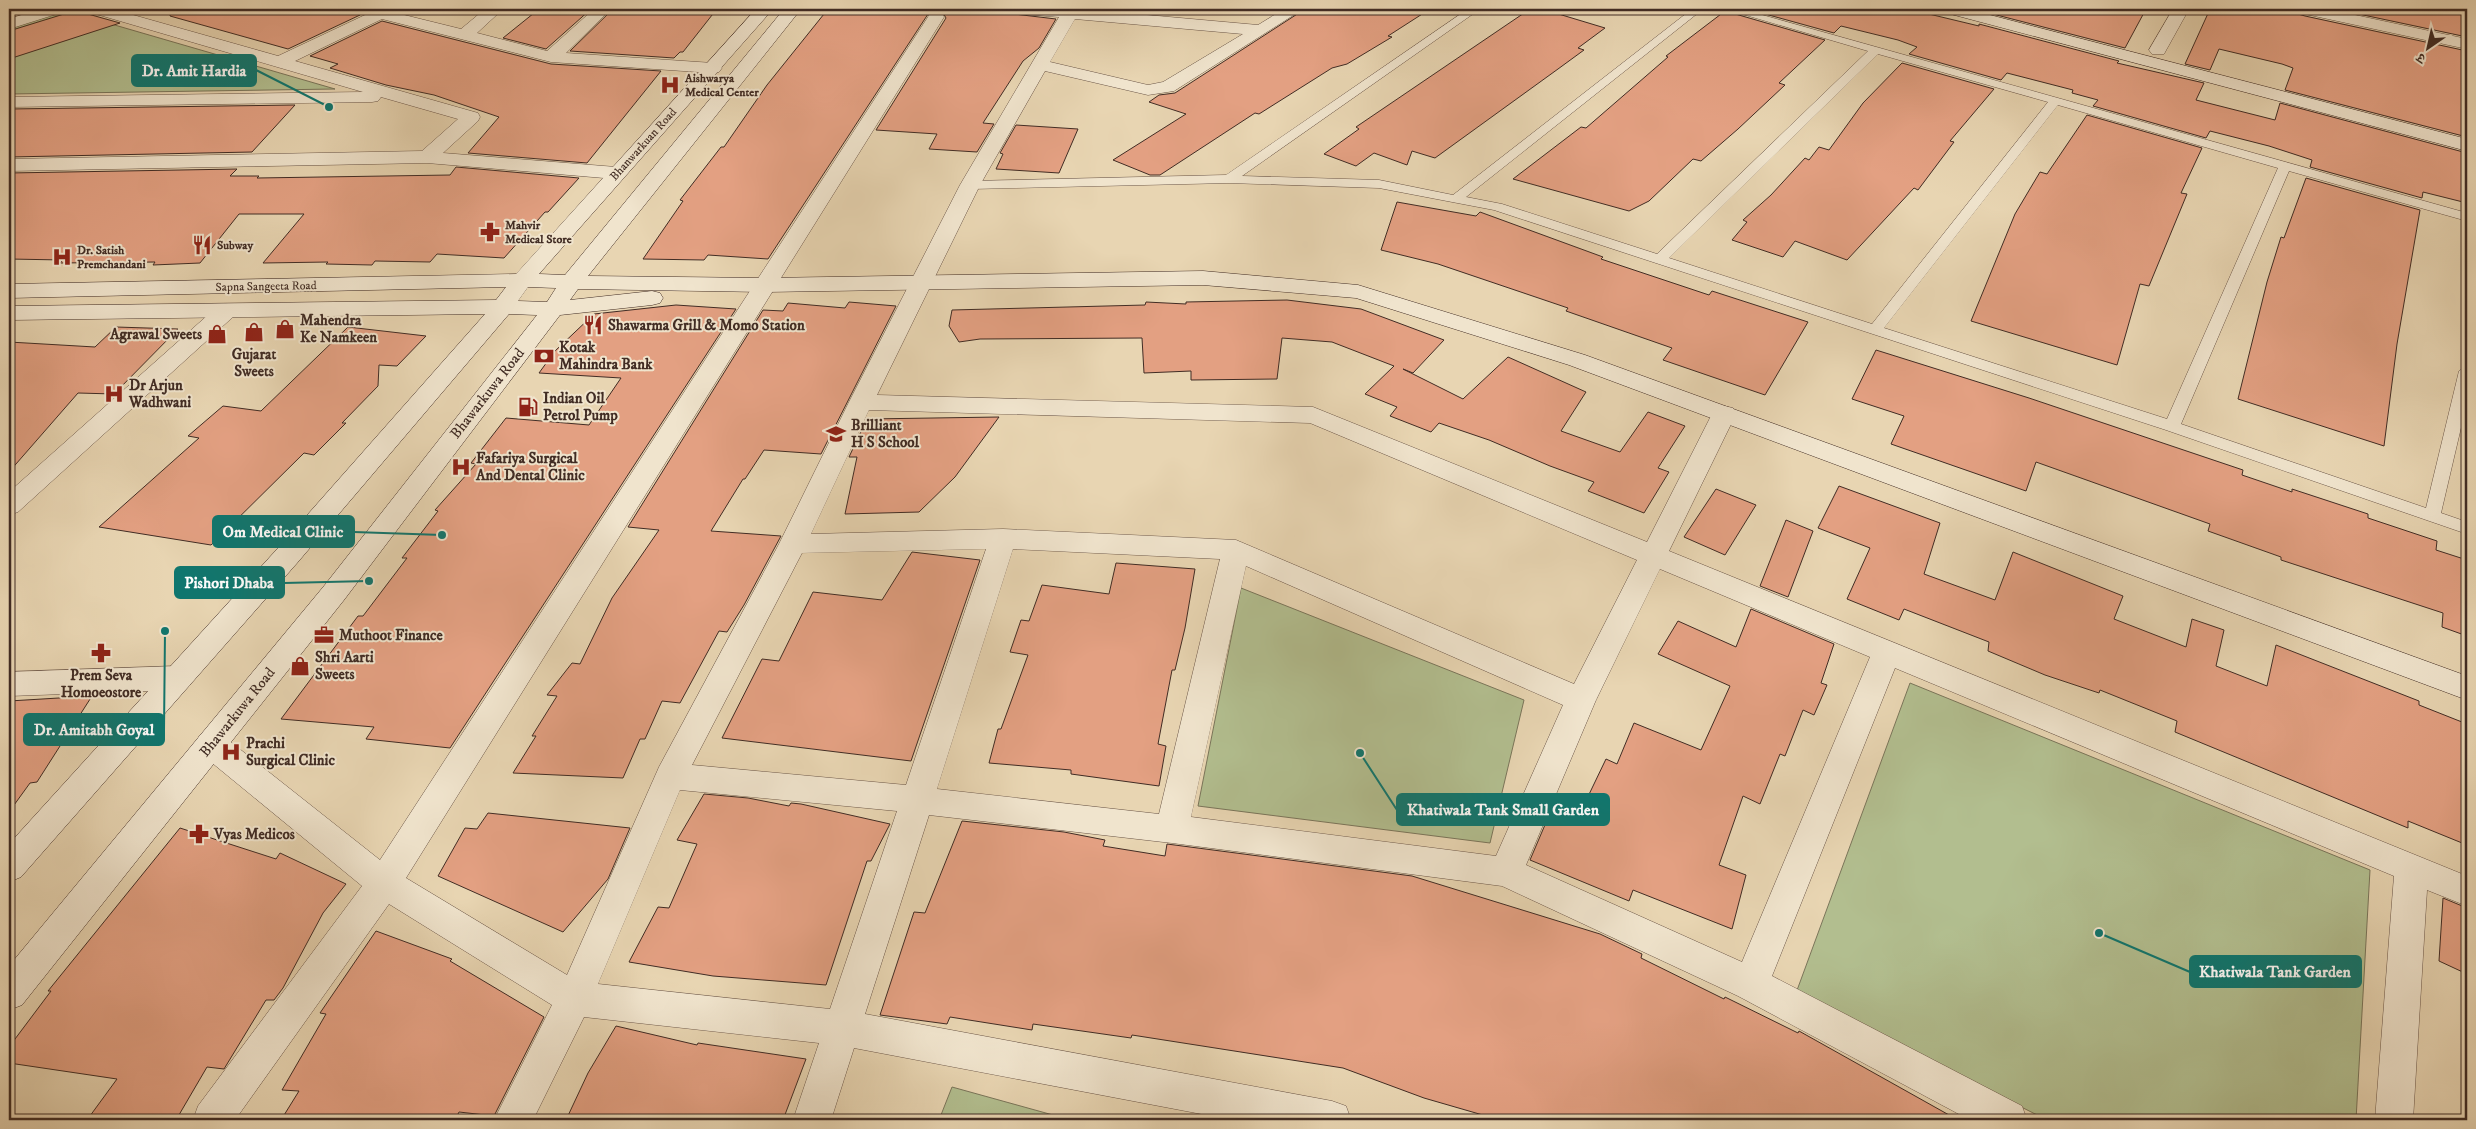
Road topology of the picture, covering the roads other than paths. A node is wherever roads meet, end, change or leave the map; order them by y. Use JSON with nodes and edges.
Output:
{"nodes":[{"id":1,"x":57,"y":9,"type":"edge"},
{"id":2,"x":95,"y":9,"type":"edge"},
{"id":3,"x":361,"y":9,"type":"edge"},
{"id":4,"x":496,"y":9,"type":"edge"},
{"id":5,"x":603,"y":9,"type":"edge"},
{"id":6,"x":764,"y":9,"type":"edge"},
{"id":7,"x":793,"y":9,"type":"edge"},
{"id":8,"x":1021,"y":9,"type":"edge"},
{"id":9,"x":1295,"y":9,"type":"edge"},
{"id":10,"x":1475,"y":9,"type":"edge"},
{"id":11,"x":1698,"y":9,"type":"edge"},
{"id":12,"x":1730,"y":9,"type":"edge"},
{"id":13,"x":1949,"y":9,"type":"edge"},
{"id":14,"x":1996,"y":9,"type":"edge"},
{"id":15,"x":2181,"y":9,"type":"edge"},
{"id":16,"x":2305,"y":9,"type":"edge"},
{"id":17,"x":1072,"y":11,"type":"edge"},
{"id":18,"x":380,"y":14,"type":"junction"},
{"id":19,"x":936,"y":17,"type":"dead end"},
{"id":20,"x":9,"y":24,"type":"edge"},
{"id":21,"x":1261,"y":30,"type":"junction"},
{"id":22,"x":465,"y":35,"type":"junction"},
{"id":23,"x":2467,"y":44,"type":"edge"},
{"id":24,"x":1876,"y":50,"type":"junction"},
{"id":25,"x":2158,"y":50,"type":"junction"},
{"id":26,"x":552,"y":57,"type":"junction"},
{"id":27,"x":279,"y":62,"type":"junction"},
{"id":28,"x":1042,"y":65,"type":"junction"},
{"id":29,"x":713,"y":68,"type":"junction"},
{"id":30,"x":401,"y":97,"type":"junction"},
{"id":31,"x":2055,"y":101,"type":"junction"},
{"id":32,"x":9,"y":102,"type":"edge"},
{"id":33,"x":2467,"y":130,"type":"edge"},
{"id":34,"x":2467,"y":145,"type":"edge"},
{"id":35,"x":427,"y":157,"type":"junction"},
{"id":36,"x":9,"y":165,"type":"edge"},
{"id":37,"x":2285,"y":166,"type":"junction"},
{"id":38,"x":616,"y":173,"type":"junction"},
{"id":39,"x":1229,"y":179,"type":"junction"},
{"id":40,"x":970,"y":185,"type":"junction"},
{"id":41,"x":1455,"y":199,"type":"junction"},
{"id":42,"x":2467,"y":217,"type":"edge"},
{"id":43,"x":1659,"y":260,"type":"junction"},
{"id":44,"x":522,"y":280,"type":"junction"},
{"id":45,"x":922,"y":281,"type":"junction"},
{"id":46,"x":571,"y":282,"type":"junction"},
{"id":47,"x":765,"y":285,"type":"junction"},
{"id":48,"x":9,"y":291,"type":"edge"},
{"id":49,"x":503,"y":307,"type":"junction"},
{"id":50,"x":553,"y":308,"type":"junction"},
{"id":51,"x":226,"y":311,"type":"junction"},
{"id":52,"x":9,"y":313,"type":"edge"},
{"id":53,"x":1875,"y":330,"type":"junction"},
{"id":54,"x":2467,"y":371,"type":"edge"},
{"id":55,"x":861,"y":402,"type":"junction"},
{"id":56,"x":1724,"y":414,"type":"junction"},
{"id":57,"x":2172,"y":426,"type":"junction"},
{"id":58,"x":9,"y":506,"type":"edge"},
{"id":59,"x":2432,"y":516,"type":"junction"},
{"id":60,"x":2467,"y":528,"type":"edge"},
{"id":61,"x":1003,"y":539,"type":"junction"},
{"id":62,"x":794,"y":544,"type":"junction"},
{"id":63,"x":1236,"y":550,"type":"junction"},
{"id":64,"x":1654,"y":556,"type":"junction"},
{"id":65,"x":1887,"y":652,"type":"junction"},
{"id":66,"x":178,"y":678,"type":"junction"},
{"id":67,"x":9,"y":684,"type":"edge"},
{"id":68,"x":2467,"y":688,"type":"edge"},
{"id":69,"x":1581,"y":700,"type":"junction"},
{"id":70,"x":211,"y":744,"type":"junction"},
{"id":71,"x":670,"y":776,"type":"junction"},
{"id":72,"x":918,"y":800,"type":"junction"},
{"id":73,"x":1172,"y":829,"type":"junction"},
{"id":74,"x":9,"y":867,"type":"edge"},
{"id":75,"x":2411,"y":868,"type":"junction"},
{"id":76,"x":1506,"y":872,"type":"junction"},
{"id":77,"x":384,"y":883,"type":"junction"},
{"id":78,"x":2467,"y":891,"type":"edge"},
{"id":79,"x":1751,"y":984,"type":"junction"},
{"id":80,"x":9,"y":993,"type":"edge"},
{"id":81,"x":574,"y":998,"type":"junction"},
{"id":82,"x":843,"y":1028,"type":"junction"},
{"id":83,"x":212,"y":1120,"type":"edge"},
{"id":84,"x":513,"y":1120,"type":"edge"},
{"id":85,"x":812,"y":1120,"type":"edge"},
{"id":86,"x":1332,"y":1120,"type":"edge"},
{"id":87,"x":2008,"y":1120,"type":"edge"},
{"id":88,"x":2394,"y":1120,"type":"edge"}],
"edges":[{"from":1,"to":20,"type":"street"},
{"from":2,"to":27,"type":"street"},
{"from":3,"to":18,"type":"street"},
{"from":4,"to":22,"type":"street"},
{"from":5,"to":26,"type":"street"},
{"from":6,"to":29,"type":"street","name":"Bhanwarkuan Road"},
{"from":7,"to":46,"type":"street","name":"Bhanwarkuan Road"},
{"from":8,"to":17,"type":"street"},
{"from":9,"to":21,"type":"street"},
{"from":10,"to":39,"type":"lane"},
{"from":11,"to":41,"type":"lane"},
{"from":12,"to":24,"type":"lane"},
{"from":13,"to":34,"type":"street"},
{"from":14,"to":25,"type":"street"},
{"from":15,"to":25,"type":"street"},
{"from":16,"to":23,"type":"street"},
{"from":17,"to":21,"type":"street"},
{"from":17,"to":28,"type":"street"},
{"from":18,"to":22,"type":"street"},
{"from":18,"to":27,"type":"street"},
{"from":19,"to":47,"type":"street"},
{"from":21,"to":28,"type":"street"},
{"from":22,"to":26,"type":"street"},
{"from":24,"to":31,"type":"lane"},
{"from":24,"to":43,"type":"lane"},
{"from":25,"to":33,"type":"street"},
{"from":26,"to":29,"type":"street"},
{"from":27,"to":30,"type":"street"},
{"from":28,"to":40,"type":"street"},
{"from":29,"to":38,"type":"street","name":"Bhanwarkuan Road"},
{"from":30,"to":32,"type":"street"},
{"from":30,"to":35,"type":"street"},
{"from":31,"to":37,"type":"lane"},
{"from":31,"to":53,"type":"lane"},
{"from":35,"to":36,"type":"street"},
{"from":35,"to":38,"type":"street"},
{"from":37,"to":42,"type":"lane"},
{"from":37,"to":57,"type":"lane"},
{"from":38,"to":44,"type":"street","name":"Bhanwarkuan Road"},
{"from":39,"to":40,"type":"lane"},
{"from":39,"to":41,"type":"lane"},
{"from":40,"to":45,"type":"street"},
{"from":41,"to":43,"type":"lane"},
{"from":43,"to":53,"type":"lane"},
{"from":44,"to":46,"type":"street","name":"Sapna Sangeeta Road"},
{"from":44,"to":48,"type":"street","name":"Sapna Sangeeta Road"},
{"from":44,"to":49,"type":"street","name":"Bhanwarkuan Road"},
{"from":45,"to":47,"type":"street"},
{"from":45,"to":55,"type":"street"},
{"from":45,"to":56,"type":"street"},
{"from":46,"to":47,"type":"street","name":"Sapna Sangeeta Road"},
{"from":46,"to":50,"type":"street","name":"Bhanwarkuan Road"},
{"from":47,"to":50,"type":"street","name":"Sapna Sangeeta Road"},
{"from":47,"to":77,"type":"street"},
{"from":49,"to":50,"type":"street","name":"Sapna Sangeeta Road"},
{"from":49,"to":51,"type":"street","name":"Sapna Sangeeta Road"},
{"from":49,"to":66,"type":"street"},
{"from":50,"to":70,"type":"street","name":"Bhawarkuwa Road"},
{"from":51,"to":52,"type":"street","name":"Sapna Sangeeta Road"},
{"from":51,"to":58,"type":"street"},
{"from":53,"to":57,"type":"lane"},
{"from":54,"to":59,"type":"lane"},
{"from":55,"to":62,"type":"street"},
{"from":55,"to":64,"type":"street"},
{"from":56,"to":64,"type":"street"},
{"from":56,"to":68,"type":"street"},
{"from":57,"to":59,"type":"lane"},
{"from":59,"to":60,"type":"lane"},
{"from":61,"to":62,"type":"street"},
{"from":61,"to":63,"type":"street"},
{"from":61,"to":72,"type":"street"},
{"from":62,"to":71,"type":"street"},
{"from":63,"to":69,"type":"street"},
{"from":63,"to":73,"type":"street"},
{"from":64,"to":65,"type":"street"},
{"from":64,"to":69,"type":"street"},
{"from":65,"to":75,"type":"street"},
{"from":65,"to":79,"type":"street"},
{"from":66,"to":67,"type":"street"},
{"from":66,"to":74,"type":"street"},
{"from":69,"to":76,"type":"street"},
{"from":70,"to":77,"type":"street"},
{"from":70,"to":80,"type":"street","name":"Bhawarkuwa Road"},
{"from":71,"to":72,"type":"street"},
{"from":71,"to":81,"type":"street"},
{"from":72,"to":73,"type":"street"},
{"from":72,"to":82,"type":"street"},
{"from":73,"to":76,"type":"street"},
{"from":75,"to":78,"type":"street"},
{"from":75,"to":88,"type":"street"},
{"from":76,"to":79,"type":"street"},
{"from":77,"to":81,"type":"street"},
{"from":77,"to":83,"type":"street"},
{"from":79,"to":87,"type":"street"},
{"from":81,"to":82,"type":"street"},
{"from":81,"to":84,"type":"street"},
{"from":82,"to":85,"type":"street"},
{"from":82,"to":86,"type":"street"}]}
